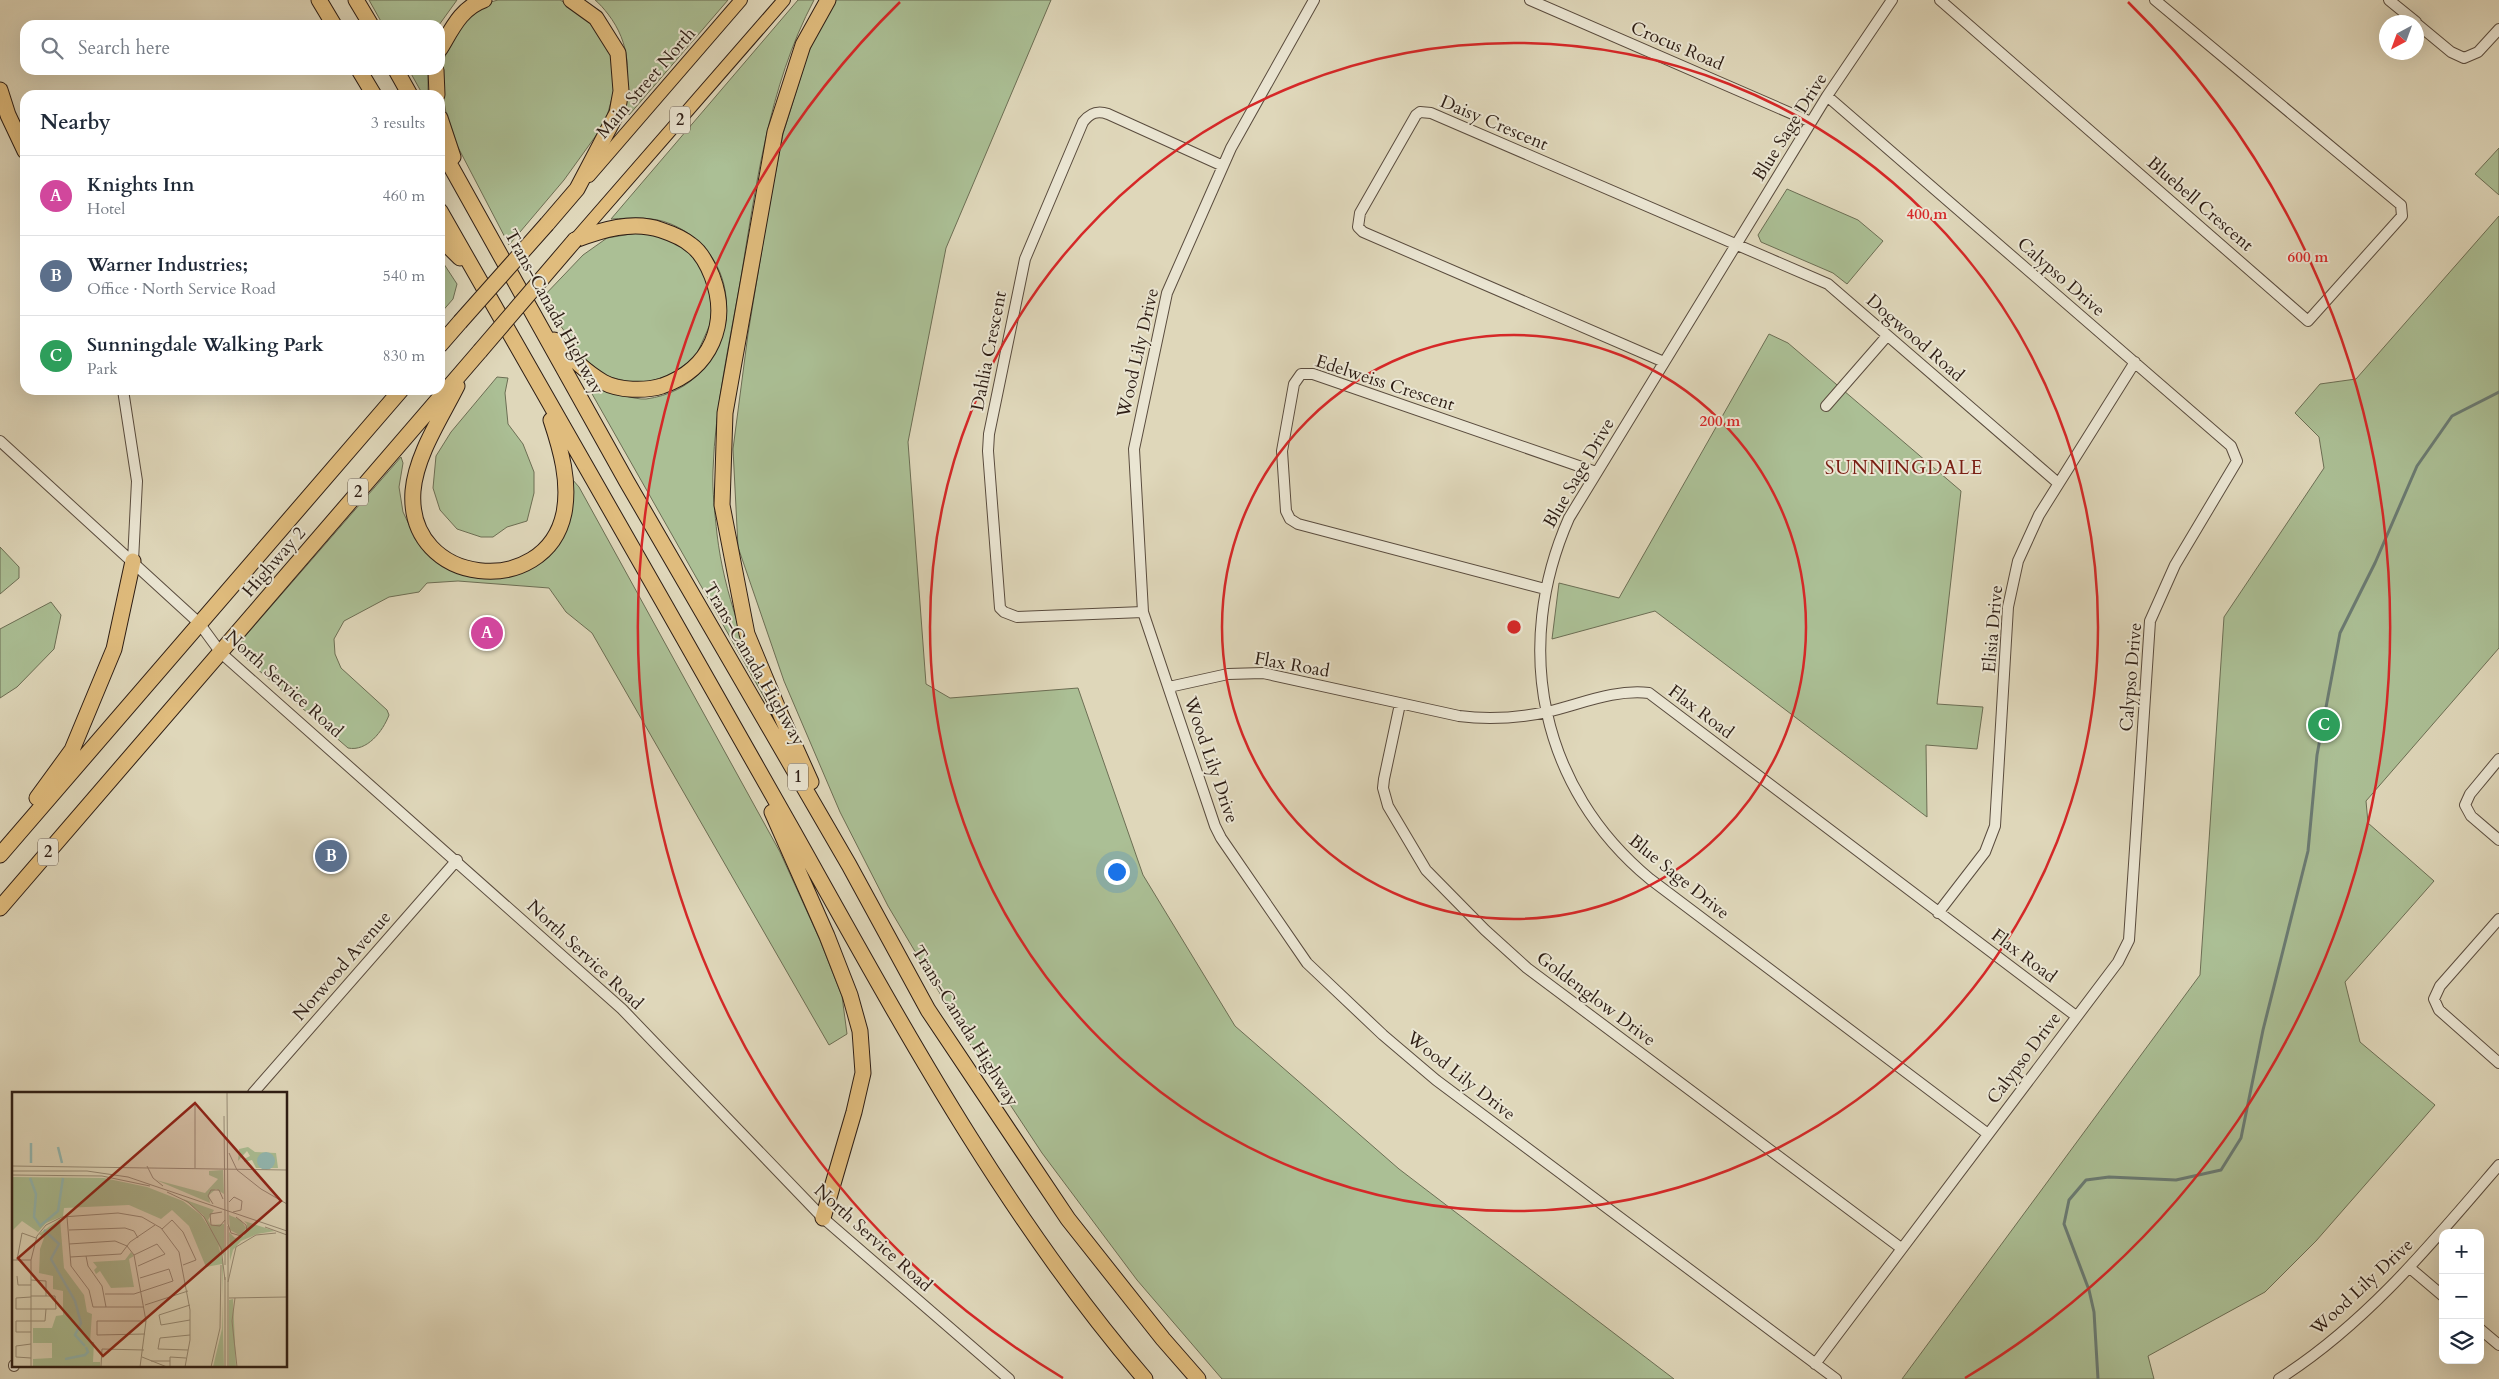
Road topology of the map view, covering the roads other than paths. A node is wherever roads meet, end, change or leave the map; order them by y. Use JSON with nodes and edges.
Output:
{"nodes":[{"id":1,"x":319,"y":0,"type":"edge"},
{"id":2,"x":356,"y":0,"type":"edge"},
{"id":3,"x":484,"y":0,"type":"edge"},
{"id":4,"x":570,"y":0,"type":"edge"},
{"id":5,"x":741,"y":0,"type":"edge"},
{"id":6,"x":784,"y":0,"type":"edge"},
{"id":7,"x":828,"y":0,"type":"edge"},
{"id":8,"x":1314,"y":0,"type":"edge"},
{"id":9,"x":1530,"y":0,"type":"edge"},
{"id":10,"x":1892,"y":0,"type":"edge"},
{"id":11,"x":1940,"y":0,"type":"edge"},
{"id":12,"x":2155,"y":0,"type":"edge"},
{"id":13,"x":2389,"y":0,"type":"edge"},
{"id":14,"x":2407,"y":15,"type":"edge"},
{"id":15,"x":331,"y":20,"type":"edge"},
{"id":16,"x":368,"y":20,"type":"edge"},
{"id":17,"x":2499,"y":29,"type":"edge"},
{"id":18,"x":2424,"y":30,"type":"edge"},
{"id":19,"x":445,"y":41,"type":"edge"},
{"id":20,"x":362,"y":75,"type":"edge"},
{"id":21,"x":399,"y":75,"type":"edge"},
{"id":22,"x":436,"y":75,"type":"edge"},
{"id":23,"x":0,"y":90,"type":"edge"},
{"id":24,"x":371,"y":90,"type":"edge"},
{"id":25,"x":407,"y":90,"type":"edge"},
{"id":26,"x":437,"y":90,"type":"edge"},
{"id":27,"x":1827,"y":96,"type":"junction"},
{"id":28,"x":1811,"y":122,"type":"junction"},
{"id":29,"x":445,"y":133,"type":"edge"},
{"id":30,"x":20,"y":141,"type":"edge"},
{"id":31,"x":445,"y":156,"type":"edge"},
{"id":32,"x":1222,"y":166,"type":"junction"},
{"id":33,"x":463,"y":187,"type":"junction"},
{"id":34,"x":577,"y":189,"type":"junction"},
{"id":35,"x":445,"y":220,"type":"edge"},
{"id":36,"x":575,"y":240,"type":"junction"},
{"id":37,"x":445,"y":244,"type":"edge"},
{"id":38,"x":1736,"y":244,"type":"junction"},
{"id":39,"x":480,"y":282,"type":"junction"},
{"id":40,"x":457,"y":326,"type":"junction"},
{"id":41,"x":541,"y":328,"type":"junction"},
{"id":42,"x":445,"y":335,"type":"edge"},
{"id":43,"x":1887,"y":336,"type":"junction"},
{"id":44,"x":445,"y":339,"type":"edge"},
{"id":45,"x":1664,"y":362,"type":"junction"},
{"id":46,"x":2135,"y":362,"type":"junction"},
{"id":47,"x":467,"y":366,"type":"junction"},
{"id":48,"x":538,"y":384,"type":"junction"},
{"id":49,"x":445,"y":392,"type":"edge"},
{"id":50,"x":123,"y":395,"type":"edge"},
{"id":51,"x":397,"y":395,"type":"edge"},
{"id":52,"x":442,"y":395,"type":"edge"},
{"id":53,"x":1826,"y":406,"type":"dead end"},
{"id":54,"x":0,"y":441,"type":"edge"},
{"id":55,"x":1596,"y":472,"type":"junction"},
{"id":56,"x":2058,"y":483,"type":"junction"},
{"id":57,"x":133,"y":561,"type":"junction"},
{"id":58,"x":1545,"y":589,"type":"junction"},
{"id":59,"x":1143,"y":612,"type":"junction"},
{"id":60,"x":199,"y":624,"type":"junction"},
{"id":61,"x":220,"y":653,"type":"junction"},
{"id":62,"x":1168,"y":688,"type":"junction"},
{"id":63,"x":1400,"y":704,"type":"junction"},
{"id":64,"x":1546,"y":712,"type":"junction"},
{"id":65,"x":738,"y":735,"type":"junction"},
{"id":66,"x":2499,"y":759,"type":"edge"},
{"id":67,"x":2499,"y":840,"type":"edge"},
{"id":68,"x":0,"y":848,"type":"edge"},
{"id":69,"x":0,"y":855,"type":"edge"},
{"id":70,"x":456,"y":860,"type":"junction"},
{"id":71,"x":850,"y":865,"type":"junction"},
{"id":72,"x":0,"y":908,"type":"edge"},
{"id":73,"x":1938,"y":913,"type":"junction"},
{"id":74,"x":2499,"y":919,"type":"edge"},
{"id":75,"x":2076,"y":1016,"type":"junction"},
{"id":76,"x":2499,"y":1063,"type":"edge"},
{"id":77,"x":254,"y":1092,"type":"edge"},
{"id":78,"x":1988,"y":1134,"type":"junction"},
{"id":79,"x":2499,"y":1165,"type":"edge"},
{"id":80,"x":823,"y":1218,"type":"junction"},
{"id":81,"x":1901,"y":1248,"type":"junction"},
{"id":82,"x":2410,"y":1268,"type":"junction"},
{"id":83,"x":2439,"y":1293,"type":"edge"},
{"id":84,"x":2484,"y":1332,"type":"edge"},
{"id":85,"x":2499,"y":1345,"type":"edge"},
{"id":86,"x":1815,"y":1364,"type":"junction"},
{"id":87,"x":1009,"y":1379,"type":"edge"},
{"id":88,"x":1145,"y":1379,"type":"edge"},
{"id":89,"x":1198,"y":1379,"type":"edge"},
{"id":90,"x":1836,"y":1379,"type":"edge"},
{"id":91,"x":2279,"y":1379,"type":"edge"}],
"edges":[{"from":1,"to":15,"type":"highway"},
{"from":2,"to":16,"type":"highway"},
{"from":3,"to":19,"type":"highway"},
{"from":4,"to":34,"type":"highway"},
{"from":5,"to":34,"type":"main road","name":"Main Street North","number":"2"},
{"from":6,"to":36,"type":"main road","number":"2"},
{"from":7,"to":71,"type":"highway"},
{"from":8,"to":32,"type":"street","name":"Wood Lily Drive"},
{"from":9,"to":28,"type":"street","name":"Crocus Road"},
{"from":10,"to":27,"type":"street","name":"Blue Sage Drive"},
{"from":11,"to":12,"type":"street","name":"Bluebell Crescent"},
{"from":13,"to":14,"type":"street"},
{"from":17,"to":18,"type":"street"},
{"from":20,"to":24,"type":"highway"},
{"from":21,"to":25,"type":"highway"},
{"from":22,"to":26,"type":"highway"},
{"from":23,"to":30,"type":"highway"},
{"from":27,"to":28,"type":"street","name":"Blue Sage Drive"},
{"from":27,"to":46,"type":"street","name":"Calypso Drive"},
{"from":28,"to":38,"type":"street","name":"Blue Sage Drive"},
{"from":29,"to":33,"type":"highway"},
{"from":31,"to":33,"type":"highway","name":"Trans-Canada Highway","number":"1"},
{"from":32,"to":59,"type":"street","name":"Wood Lily Drive"},
{"from":32,"to":59,"type":"street","name":"Dahlia Crescent"},
{"from":33,"to":41,"type":"highway","name":"Trans-Canada Highway","number":"1"},
{"from":34,"to":40,"type":"highway","number":"2","bridge":true},
{"from":35,"to":39,"type":"highway","number":"1"},
{"from":36,"to":41,"type":"highway"},
{"from":36,"to":47,"type":"highway","name":"Highway 2","number":"2","bridge":true},
{"from":37,"to":39,"type":"highway"},
{"from":38,"to":43,"type":"street","name":"Dogwood Road"},
{"from":38,"to":45,"type":"street","name":"Blue Sage Drive"},
{"from":38,"to":45,"type":"street","name":"Daisy Crescent"},
{"from":39,"to":48,"type":"highway","number":"1"},
{"from":40,"to":42,"type":"highway"},
{"from":40,"to":44,"type":"highway","number":"2"},
{"from":41,"to":71,"type":"highway","name":"Trans-Canada Highway","number":"1"},
{"from":43,"to":53,"type":"street"},
{"from":43,"to":56,"type":"street","name":"Dogwood Road"},
{"from":45,"to":55,"type":"street","name":"Blue Sage Drive"},
{"from":46,"to":56,"type":"street","name":"Elisia Drive"},
{"from":46,"to":75,"type":"street","name":"Calypso Drive"},
{"from":47,"to":48,"type":"highway"},
{"from":47,"to":49,"type":"highway","name":"Highway 2","number":"2"},
{"from":48,"to":65,"type":"highway","number":"1"},
{"from":50,"to":57,"type":"street"},
{"from":51,"to":60,"type":"highway","name":"Highway 2","number":"2"},
{"from":52,"to":61,"type":"highway","name":"Highway 2","number":"2"},
{"from":54,"to":57,"type":"street","name":"North Service Road"},
{"from":55,"to":58,"type":"street","name":"Blue Sage Drive"},
{"from":55,"to":58,"type":"street","name":"Edelweiss Crescent"},
{"from":56,"to":73,"type":"street","name":"Elisia Drive"},
{"from":57,"to":60,"type":"street","name":"North Service Road"},
{"from":57,"to":68,"type":"highway"},
{"from":58,"to":64,"type":"street","name":"Blue Sage Drive"},
{"from":59,"to":62,"type":"street","name":"Wood Lily Drive"},
{"from":60,"to":61,"type":"street","name":"North Service Road"},
{"from":60,"to":69,"type":"highway","name":"Highway 2","number":"2"},
{"from":61,"to":70,"type":"street","name":"North Service Road"},
{"from":61,"to":72,"type":"highway","name":"Highway 2","number":"2"},
{"from":62,"to":63,"type":"street","name":"Flax Road"},
{"from":62,"to":86,"type":"street","name":"Wood Lily Drive"},
{"from":63,"to":64,"type":"street","name":"Flax Road"},
{"from":63,"to":81,"type":"street","name":"Goldenglow Drive"},
{"from":64,"to":73,"type":"street","name":"Flax Road"},
{"from":64,"to":78,"type":"street","name":"Blue Sage Drive"},
{"from":65,"to":80,"type":"highway"},
{"from":65,"to":88,"type":"highway","number":"1"},
{"from":66,"to":67,"type":"street"},
{"from":70,"to":77,"type":"street","name":"Norwood Avenue"},
{"from":70,"to":80,"type":"street","name":"North Service Road"},
{"from":71,"to":89,"type":"highway","name":"Trans-Canada Highway","number":"1"},
{"from":73,"to":75,"type":"street","name":"Flax Road"},
{"from":74,"to":76,"type":"street"},
{"from":75,"to":78,"type":"street","name":"Calypso Drive"},
{"from":78,"to":81,"type":"street","name":"Calypso Drive"},
{"from":79,"to":82,"type":"street","name":"Wood Lily Drive"},
{"from":80,"to":87,"type":"street","name":"North Service Road"},
{"from":81,"to":86,"type":"street","name":"Calypso Drive"},
{"from":82,"to":83,"type":"street"},
{"from":82,"to":91,"type":"street","name":"Wood Lily Drive"},
{"from":84,"to":85,"type":"street"},
{"from":86,"to":90,"type":"street","name":"Wood Lily Drive"}]}
